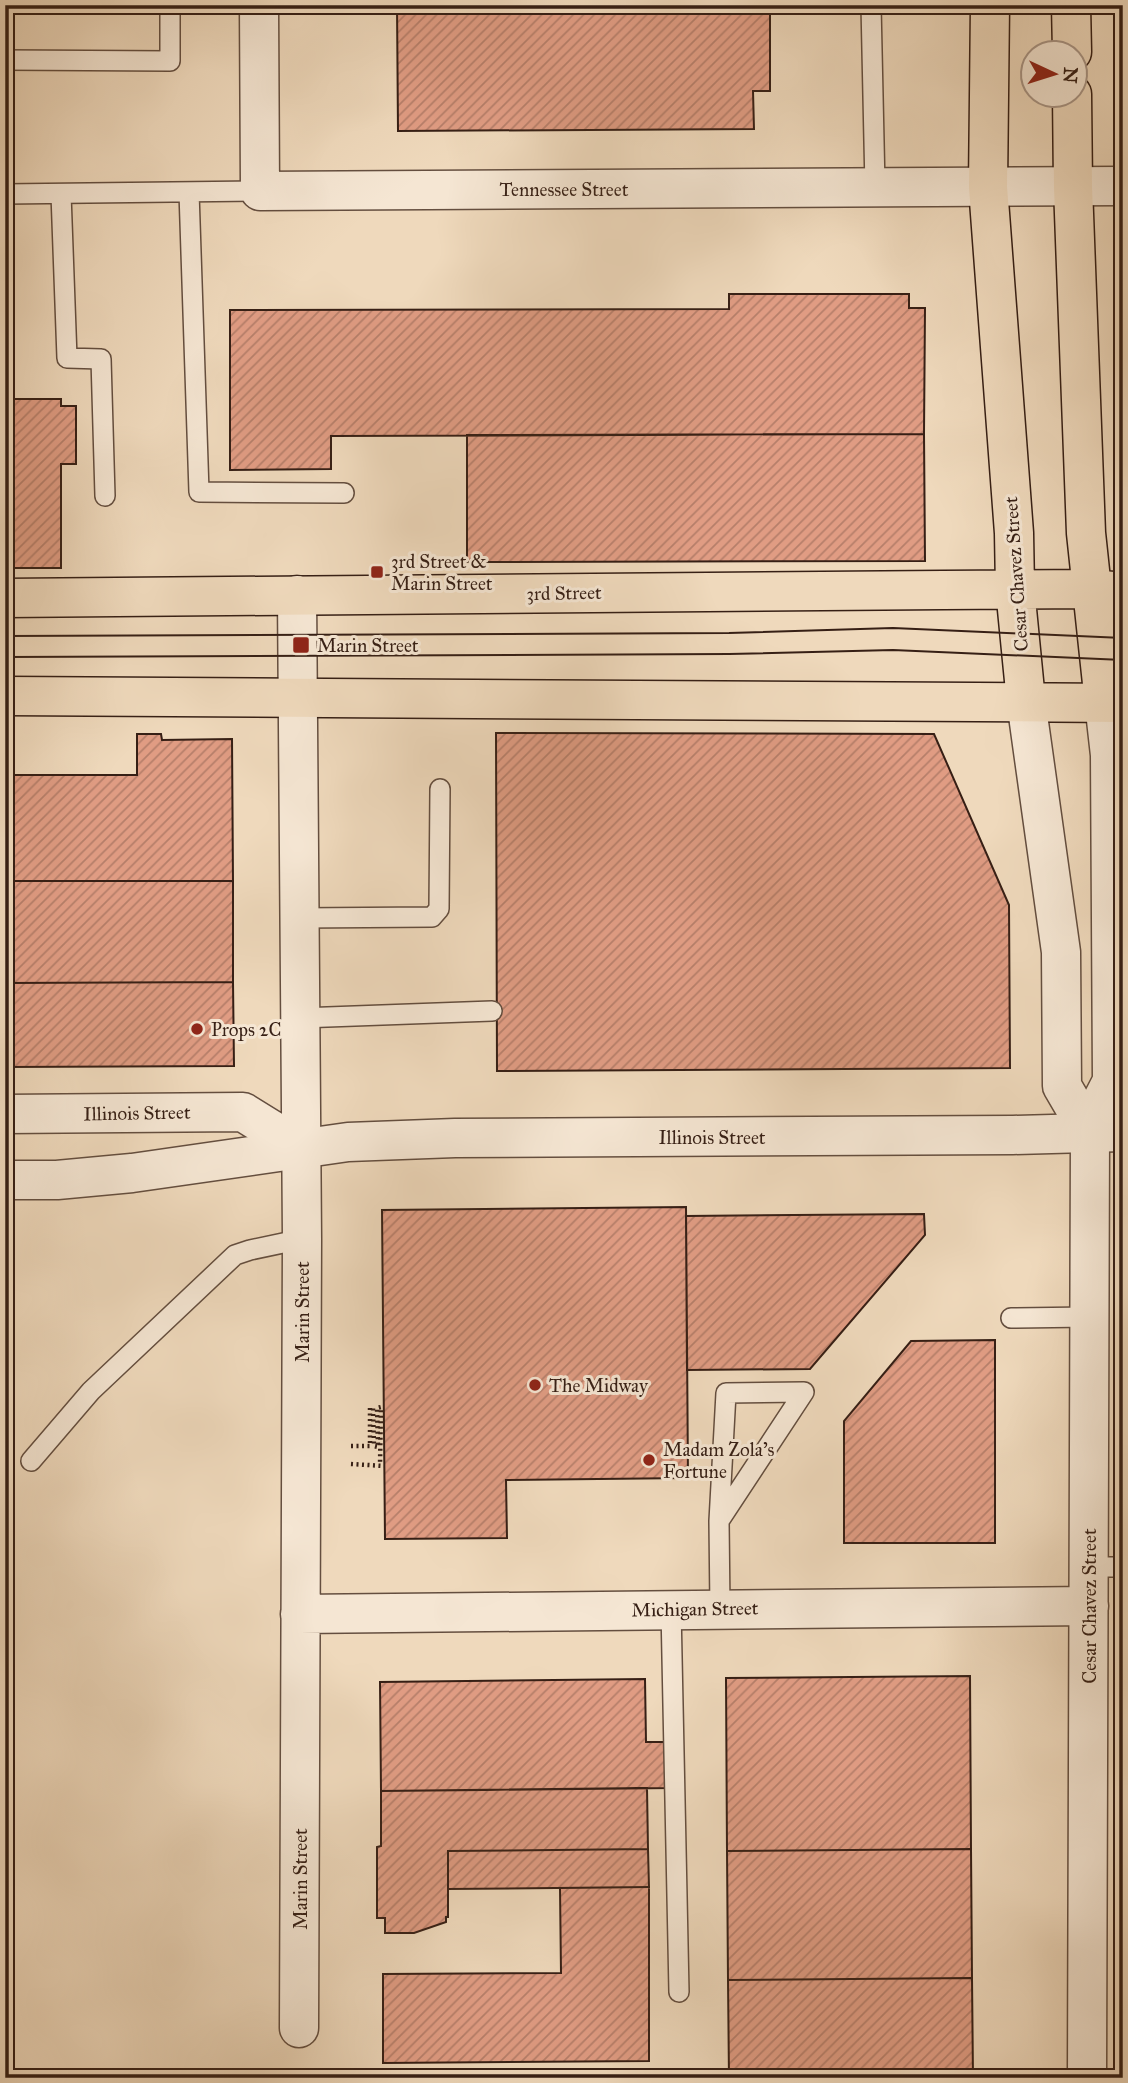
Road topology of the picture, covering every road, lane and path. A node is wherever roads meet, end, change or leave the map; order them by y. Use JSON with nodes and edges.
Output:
{"nodes":[{"id":1,"x":170,"y":5,"type":"edge"},
{"id":2,"x":259,"y":5,"type":"edge"},
{"id":3,"x":871,"y":5,"type":"edge"},
{"id":4,"x":990,"y":5,"type":"edge"},
{"id":5,"x":1071,"y":5,"type":"edge"},
{"id":6,"x":1072,"y":38,"type":"edge"},
{"id":7,"x":5,"y":60,"type":"edge"},
{"id":8,"x":1072,"y":108,"type":"edge"},
{"id":9,"x":1123,"y":186,"type":"edge"},
{"id":10,"x":874,"y":187,"type":"junction"},
{"id":11,"x":988,"y":187,"type":"junction"},
{"id":12,"x":1073,"y":187,"type":"junction"},
{"id":13,"x":260,"y":191,"type":"junction"},
{"id":14,"x":189,"y":192,"type":"junction"},
{"id":15,"x":5,"y":194,"type":"edge"},
{"id":16,"x":61,"y":194,"type":"junction"},
{"id":17,"x":344,"y":493,"type":"dead end"},
{"id":18,"x":105,"y":496,"type":"dead end"},
{"id":19,"x":1015,"y":589,"type":"junction"},
{"id":20,"x":1107,"y":591,"type":"edge"},
{"id":21,"x":297,"y":596,"type":"junction"},
{"id":22,"x":5,"y":598,"type":"edge"},
{"id":23,"x":5,"y":695,"type":"edge"},
{"id":24,"x":298,"y":697,"type":"junction"},
{"id":25,"x":1026,"y":701,"type":"junction"},
{"id":26,"x":1113,"y":703,"type":"edge"},
{"id":27,"x":440,"y":789,"type":"dead end"},
{"id":28,"x":300,"y":918,"type":"junction"},
{"id":29,"x":492,"y":1011,"type":"dead end"},
{"id":30,"x":300,"y":1018,"type":"junction"},
{"id":31,"x":5,"y":1114,"type":"edge"},
{"id":32,"x":1106,"y":1133,"type":"edge"},
{"id":33,"x":301,"y":1148,"type":"junction"},
{"id":34,"x":5,"y":1180,"type":"edge"},
{"id":35,"x":302,"y":1239,"type":"junction"},
{"id":36,"x":1089,"y":1317,"type":"junction"},
{"id":37,"x":1011,"y":1318,"type":"dead end"},
{"id":38,"x":351,"y":1446,"type":"dead end"},
{"id":39,"x":31,"y":1461,"type":"dead end"},
{"id":40,"x":351,"y":1464,"type":"dead end"},
{"id":41,"x":719,"y":1521,"type":"junction"},
{"id":42,"x":1106,"y":1567,"type":"edge"},
{"id":43,"x":1089,"y":1606,"type":"junction"},
{"id":44,"x":720,"y":1608,"type":"junction"},
{"id":45,"x":671,"y":1609,"type":"junction"},
{"id":46,"x":300,"y":1614,"type":"junction"},
{"id":47,"x":679,"y":1992,"type":"dead end"},
{"id":48,"x":299,"y":2028,"type":"dead end"},
{"id":49,"x":1087,"y":2078,"type":"edge"}],
"edges":[{"from":1,"to":7,"type":"lane"},
{"from":2,"to":13,"type":"street"},
{"from":3,"to":10,"type":"lane"},
{"from":4,"to":11,"type":"main road","name":"Cesar Chavez Street"},
{"from":5,"to":6,"type":"main road"},
{"from":8,"to":12,"type":"main road","name":"Cesar Chavez Street"},
{"from":9,"to":12,"type":"street","name":"Tennessee Street"},
{"from":10,"to":11,"type":"street","name":"Tennessee Street"},
{"from":10,"to":13,"type":"street","name":"Tennessee Street"},
{"from":11,"to":12,"type":"street","name":"Tennessee Street"},
{"from":11,"to":19,"type":"main road","name":"Cesar Chavez Street"},
{"from":12,"to":20,"type":"main road","name":"Cesar Chavez Street"},
{"from":13,"to":14,"type":"lane","name":"Tennessee Street"},
{"from":14,"to":16,"type":"lane","name":"Tennessee Street"},
{"from":14,"to":17,"type":"lane"},
{"from":15,"to":16,"type":"lane","name":"Tennessee Street"},
{"from":16,"to":18,"type":"lane"},
{"from":19,"to":20,"type":"main road","name":"3rd Street"},
{"from":19,"to":21,"type":"main road","name":"3rd Street"},
{"from":19,"to":25,"type":"main road","name":"Cesar Chavez Street"},
{"from":20,"to":26,"type":"main road","name":"Cesar Chavez Street"},
{"from":21,"to":22,"type":"main road","name":"3rd Street"},
{"from":21,"to":24,"type":"street","name":"Marin Street"},
{"from":23,"to":24,"type":"main road"},
{"from":24,"to":25,"type":"main road"},
{"from":24,"to":28,"type":"street","name":"Marin Street"},
{"from":25,"to":26,"type":"main road"},
{"from":25,"to":32,"type":"street","name":"Cesar Chavez Street"},
{"from":26,"to":32,"type":"street","name":"Cesar Chavez Street"},
{"from":27,"to":28,"type":"lane"},
{"from":28,"to":30,"type":"street","name":"Marin Street"},
{"from":29,"to":30,"type":"lane"},
{"from":30,"to":33,"type":"street","name":"Marin Street"},
{"from":31,"to":33,"type":"street","name":"Illinois Street"},
{"from":32,"to":33,"type":"street","name":"Illinois Street"},
{"from":32,"to":36,"type":"street","name":"Cesar Chavez Street"},
{"from":33,"to":34,"type":"street","name":"Illinois Street"},
{"from":33,"to":35,"type":"street","name":"Marin Street"},
{"from":35,"to":39,"type":"lane"},
{"from":35,"to":46,"type":"street","name":"Marin Street"},
{"from":36,"to":37,"type":"lane"},
{"from":36,"to":42,"type":"street","name":"Cesar Chavez Street"},
{"from":38,"to":40,"type":"path"},
{"from":41,"to":41,"type":"lane"},
{"from":41,"to":44,"type":"lane"},
{"from":42,"to":43,"type":"street","name":"Cesar Chavez Street"},
{"from":43,"to":44,"type":"street","name":"Michigan Street"},
{"from":43,"to":49,"type":"street","name":"Cesar Chavez Street"},
{"from":44,"to":45,"type":"street","name":"Michigan Street"},
{"from":45,"to":46,"type":"street","name":"Michigan Street"},
{"from":45,"to":47,"type":"lane"},
{"from":46,"to":48,"type":"street","name":"Marin Street"}]}
